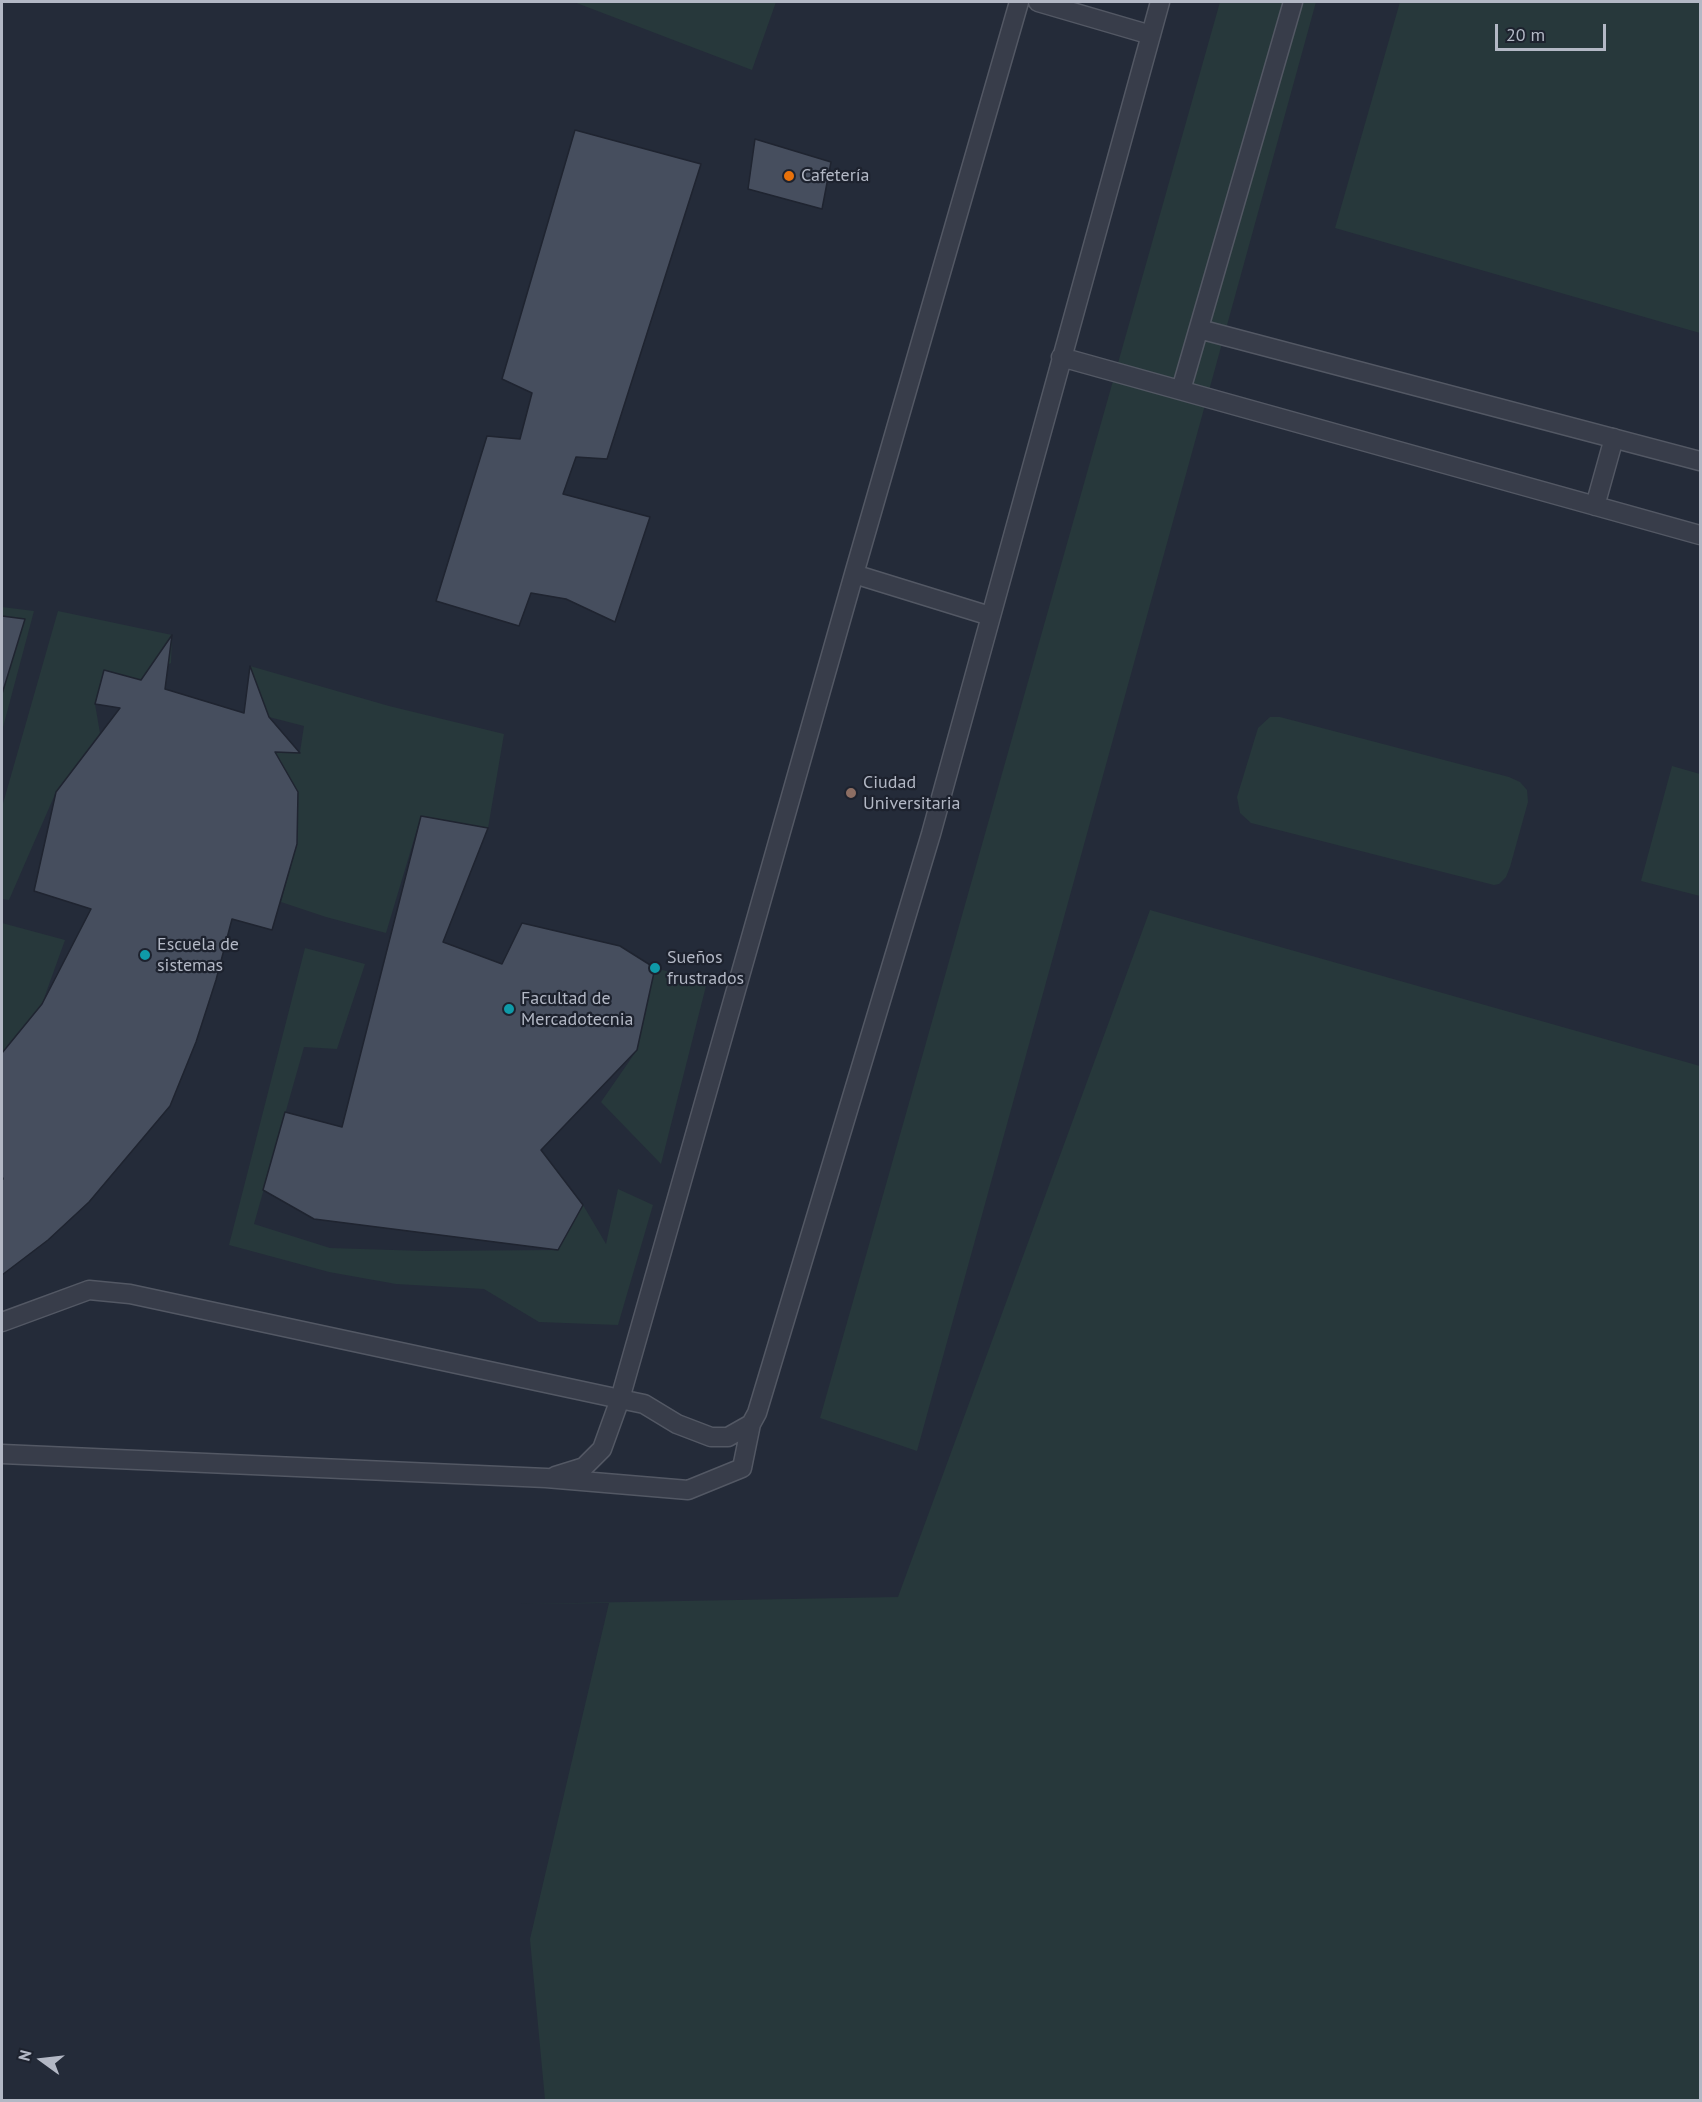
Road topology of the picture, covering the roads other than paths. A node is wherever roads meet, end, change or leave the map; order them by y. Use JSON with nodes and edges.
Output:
{"nodes":[{"id":1,"x":1019,"y":2,"type":"edge"},
{"id":2,"x":1038,"y":2,"type":"edge"},
{"id":3,"x":1160,"y":2,"type":"edge"},
{"id":4,"x":1293,"y":2,"type":"edge"},
{"id":5,"x":1151,"y":35,"type":"junction"},
{"id":6,"x":1199,"y":329,"type":"junction"},
{"id":7,"x":1061,"y":357,"type":"junction"},
{"id":8,"x":1181,"y":390,"type":"junction"},
{"id":9,"x":1614,"y":438,"type":"junction"},
{"id":10,"x":1701,"y":460,"type":"edge"},
{"id":11,"x":1595,"y":506,"type":"junction"},
{"id":12,"x":1701,"y":535,"type":"edge"},
{"id":13,"x":854,"y":574,"type":"junction"},
{"id":14,"x":990,"y":616,"type":"junction"},
{"id":15,"x":2,"y":1322,"type":"edge"},
{"id":16,"x":620,"y":1399,"type":"junction"},
{"id":17,"x":751,"y":1424,"type":"junction"},
{"id":18,"x":2,"y":1454,"type":"edge"},
{"id":19,"x":546,"y":1479,"type":"junction"}],
"edges":[{"from":1,"to":13,"type":"lane"},
{"from":2,"to":5,"type":"lane"},
{"from":3,"to":5,"type":"lane"},
{"from":4,"to":6,"type":"lane"},
{"from":5,"to":7,"type":"lane"},
{"from":6,"to":8,"type":"lane"},
{"from":6,"to":9,"type":"lane"},
{"from":7,"to":8,"type":"lane"},
{"from":7,"to":14,"type":"lane"},
{"from":8,"to":11,"type":"lane"},
{"from":9,"to":10,"type":"lane"},
{"from":9,"to":11,"type":"lane"},
{"from":11,"to":12,"type":"lane"},
{"from":13,"to":14,"type":"lane"},
{"from":13,"to":16,"type":"lane"},
{"from":14,"to":17,"type":"lane"},
{"from":15,"to":16,"type":"lane"},
{"from":16,"to":17,"type":"lane"},
{"from":16,"to":19,"type":"lane"},
{"from":17,"to":19,"type":"lane"},
{"from":18,"to":19,"type":"lane"}]}
